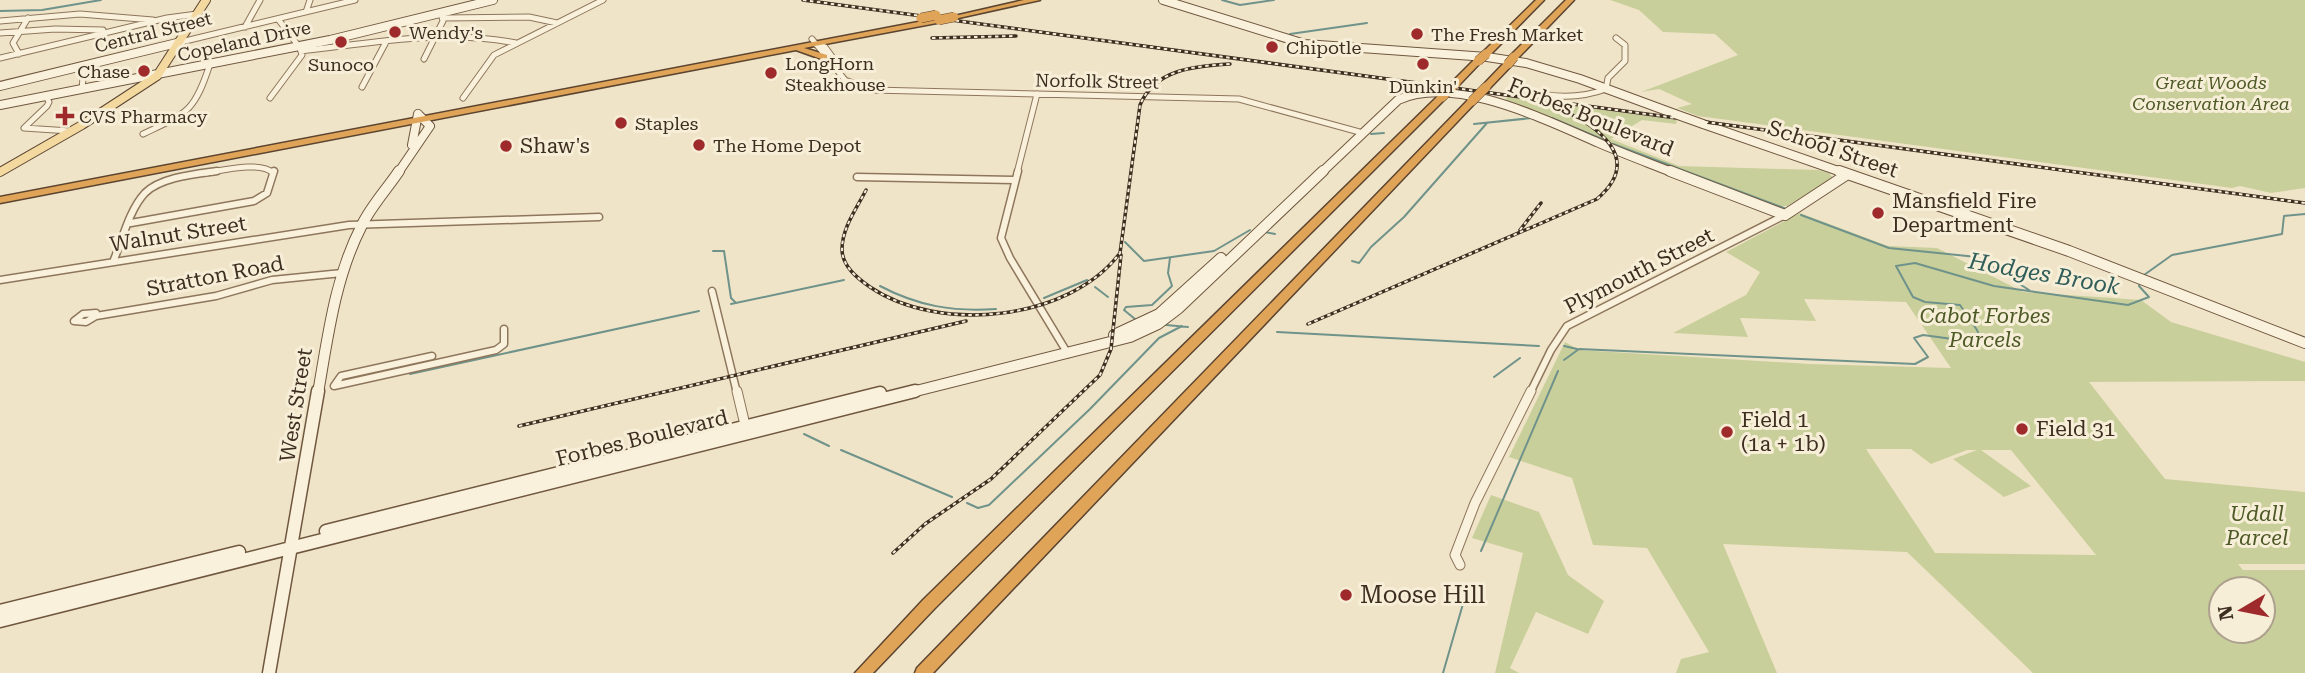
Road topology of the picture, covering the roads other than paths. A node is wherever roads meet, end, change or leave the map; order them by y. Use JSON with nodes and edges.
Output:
{"nodes":[{"id":1,"x":206,"y":0,"type":"edge"},
{"id":2,"x":260,"y":0,"type":"edge"},
{"id":3,"x":310,"y":0,"type":"edge"},
{"id":4,"x":355,"y":0,"type":"edge"},
{"id":5,"x":493,"y":0,"type":"edge"},
{"id":6,"x":603,"y":0,"type":"edge"},
{"id":7,"x":1013,"y":0,"type":"edge"},
{"id":8,"x":1036,"y":0,"type":"edge"},
{"id":9,"x":1163,"y":0,"type":"edge"},
{"id":10,"x":1175,"y":0,"type":"edge"},
{"id":11,"x":1532,"y":0,"type":"edge"},
{"id":12,"x":1540,"y":0,"type":"edge"},
{"id":13,"x":1570,"y":0,"type":"edge"},
{"id":14,"x":306,"y":12,"type":"junction"},
{"id":15,"x":197,"y":14,"type":"junction"},
{"id":16,"x":440,"y":17,"type":"junction"},
{"id":17,"x":954,"y":17,"type":"joint"},
{"id":18,"x":28,"y":18,"type":"junction"},
{"id":19,"x":937,"y":18,"type":"junction"},
{"id":20,"x":278,"y":19,"type":"junction"},
{"id":21,"x":0,"y":21,"type":"edge"},
{"id":22,"x":157,"y":21,"type":"junction"},
{"id":23,"x":557,"y":23,"type":"junction"},
{"id":24,"x":245,"y":27,"type":"junction"},
{"id":25,"x":19,"y":31,"type":"junction"},
{"id":26,"x":114,"y":31,"type":"junction"},
{"id":27,"x":0,"y":33,"type":"edge"},
{"id":28,"x":1506,"y":34,"type":"junction"},
{"id":29,"x":856,"y":36,"type":"junction"},
{"id":30,"x":435,"y":37,"type":"junction"},
{"id":31,"x":1616,"y":38,"type":"dead end"},
{"id":32,"x":813,"y":41,"type":"junction"},
{"id":33,"x":181,"y":42,"type":"junction"},
{"id":34,"x":386,"y":42,"type":"junction"},
{"id":35,"x":516,"y":43,"type":"junction"},
{"id":36,"x":1335,"y":47,"type":"junction"},
{"id":37,"x":300,"y":49,"type":"junction"},
{"id":38,"x":779,"y":51,"type":"junction"},
{"id":39,"x":19,"y":54,"type":"junction"},
{"id":40,"x":827,"y":55,"type":"junction"},
{"id":41,"x":0,"y":58,"type":"edge"},
{"id":42,"x":424,"y":59,"type":"dead end"},
{"id":43,"x":1511,"y":61,"type":"joint"},
{"id":44,"x":211,"y":64,"type":"junction"},
{"id":45,"x":84,"y":65,"type":"junction"},
{"id":46,"x":157,"y":76,"type":"junction"},
{"id":47,"x":0,"y":86,"type":"edge"},
{"id":48,"x":362,"y":87,"type":"dead end"},
{"id":49,"x":1486,"y":87,"type":"joint"},
{"id":50,"x":1606,"y":89,"type":"junction"},
{"id":51,"x":82,"y":90,"type":"junction"},
{"id":52,"x":1525,"y":90,"type":"dead end"},
{"id":53,"x":1037,"y":94,"type":"junction"},
{"id":54,"x":46,"y":96,"type":"junction"},
{"id":55,"x":270,"y":98,"type":"dead end"},
{"id":56,"x":463,"y":98,"type":"dead end"},
{"id":57,"x":0,"y":105,"type":"edge"},
{"id":58,"x":421,"y":122,"type":"junction"},
{"id":59,"x":71,"y":131,"type":"junction"},
{"id":60,"x":1363,"y":133,"type":"junction"},
{"id":61,"x":144,"y":134,"type":"dead end"},
{"id":62,"x":405,"y":160,"type":"junction"},
{"id":63,"x":0,"y":174,"type":"edge"},
{"id":64,"x":1846,"y":175,"type":"junction"},
{"id":65,"x":857,"y":177,"type":"dead end"},
{"id":66,"x":1014,"y":180,"type":"junction"},
{"id":67,"x":2,"y":194,"type":"edge"},
{"id":68,"x":1785,"y":215,"type":"junction"},
{"id":69,"x":600,"y":217,"type":"dead end"},
{"id":70,"x":131,"y":223,"type":"junction"},
{"id":71,"x":362,"y":224,"type":"junction"},
{"id":72,"x":113,"y":262,"type":"junction"},
{"id":73,"x":342,"y":273,"type":"junction"},
{"id":74,"x":0,"y":280,"type":"edge"},
{"id":75,"x":712,"y":291,"type":"dead end"},
{"id":76,"x":96,"y":316,"type":"dead end"},
{"id":77,"x":504,"y":329,"type":"dead end"},
{"id":78,"x":2305,"y":343,"type":"edge"},
{"id":79,"x":1066,"y":351,"type":"junction"},
{"id":80,"x":432,"y":356,"type":"dead end"},
{"id":81,"x":334,"y":386,"type":"junction"},
{"id":82,"x":317,"y":390,"type":"junction"},
{"id":83,"x":746,"y":430,"type":"junction"},
{"id":84,"x":292,"y":543,"type":"junction"},
{"id":85,"x":1460,"y":565,"type":"dead end"},
{"id":86,"x":0,"y":611,"type":"edge"},
{"id":87,"x":0,"y":621,"type":"edge"},
{"id":88,"x":269,"y":673,"type":"edge"},
{"id":89,"x":863,"y":673,"type":"edge"},
{"id":90,"x":923,"y":673,"type":"edge"}],
"edges":[{"from":1,"to":15,"type":"main road"},
{"from":2,"to":24,"type":"street"},
{"from":3,"to":14,"type":"street"},
{"from":4,"to":14,"type":"street","name":"Central Street"},
{"from":5,"to":16,"type":"street","name":"Copeland Drive"},
{"from":6,"to":23,"type":"street"},
{"from":7,"to":19,"type":"highway"},
{"from":8,"to":17,"type":"highway"},
{"from":9,"to":36,"type":"street","name":"School Street"},
{"from":10,"to":36,"type":"street","name":"School Street"},
{"from":11,"to":28,"type":"highway"},
{"from":12,"to":28,"type":"highway"},
{"from":13,"to":43,"type":"highway"},
{"from":14,"to":20,"type":"street","name":"Central Street"},
{"from":15,"to":22,"type":"street"},
{"from":15,"to":33,"type":"main road"},
{"from":16,"to":23,"type":"street"},
{"from":16,"to":30,"type":"street"},
{"from":16,"to":37,"type":"street","name":"Copeland Drive"},
{"from":17,"to":19,"type":"highway","bridge":true},
{"from":18,"to":21,"type":"street"},
{"from":18,"to":22,"type":"street"},
{"from":18,"to":25,"type":"street"},
{"from":19,"to":29,"type":"highway"},
{"from":19,"to":32,"type":"highway","bridge":true},
{"from":20,"to":24,"type":"street","name":"Central Street"},
{"from":20,"to":37,"type":"street"},
{"from":22,"to":26,"type":"street"},
{"from":23,"to":35,"type":"street"},
{"from":24,"to":33,"type":"street","name":"Central Street"},
{"from":25,"to":26,"type":"street"},
{"from":25,"to":27,"type":"street"},
{"from":25,"to":39,"type":"street"},
{"from":26,"to":39,"type":"street"},
{"from":28,"to":89,"type":"highway","bridge":true},
{"from":29,"to":32,"type":"highway"},
{"from":29,"to":40,"type":"highway"},
{"from":30,"to":34,"type":"street"},
{"from":30,"to":35,"type":"street"},
{"from":30,"to":42,"type":"street"},
{"from":31,"to":50,"type":"street"},
{"from":32,"to":38,"type":"highway"},
{"from":32,"to":40,"type":"street","name":"Norfolk Street"},
{"from":32,"to":58,"type":"highway"},
{"from":33,"to":45,"type":"street","name":"Central Street"},
{"from":33,"to":46,"type":"main road"},
{"from":34,"to":37,"type":"street"},
{"from":34,"to":48,"type":"street"},
{"from":35,"to":56,"type":"street"},
{"from":36,"to":50,"type":"street","name":"School Street"},
{"from":37,"to":44,"type":"street","name":"Copeland Drive"},
{"from":37,"to":55,"type":"street"},
{"from":38,"to":40,"type":"highway"},
{"from":38,"to":58,"type":"highway"},
{"from":39,"to":41,"type":"street"},
{"from":40,"to":53,"type":"street","name":"Norfolk Street"},
{"from":43,"to":49,"type":"highway"},
{"from":44,"to":46,"type":"street","name":"Copeland Drive"},
{"from":44,"to":61,"type":"street"},
{"from":45,"to":47,"type":"street","name":"Central Street"},
{"from":45,"to":51,"type":"street"},
{"from":46,"to":51,"type":"street","name":"Copeland Drive"},
{"from":46,"to":59,"type":"main road"},
{"from":49,"to":90,"type":"highway","bridge":true},
{"from":50,"to":52,"type":"street"},
{"from":50,"to":64,"type":"street","name":"School Street","bridge":true},
{"from":51,"to":54,"type":"street","name":"Copeland Drive"},
{"from":53,"to":60,"type":"street","name":"Norfolk Street"},
{"from":53,"to":66,"type":"street"},
{"from":54,"to":57,"type":"street","name":"Copeland Drive"},
{"from":54,"to":59,"type":"street"},
{"from":58,"to":62,"type":"street","name":"West Street"},
{"from":58,"to":62,"type":"street","name":"West Street"},
{"from":58,"to":67,"type":"highway"},
{"from":58,"to":67,"type":"highway"},
{"from":59,"to":63,"type":"main road"},
{"from":60,"to":68,"type":"street","name":"Forbes Boulevard"},
{"from":60,"to":79,"type":"street","name":"Forbes Boulevard"},
{"from":62,"to":71,"type":"street","name":"West Street"},
{"from":64,"to":68,"type":"street","name":"Plymouth Street"},
{"from":64,"to":78,"type":"street","name":"School Street"},
{"from":65,"to":66,"type":"street"},
{"from":66,"to":79,"type":"street"},
{"from":68,"to":85,"type":"street","name":"Plymouth Street"},
{"from":69,"to":71,"type":"street","name":"Walnut Street"},
{"from":70,"to":70,"type":"street"},
{"from":70,"to":72,"type":"street"},
{"from":71,"to":72,"type":"street","name":"Walnut Street"},
{"from":71,"to":73,"type":"street","name":"West Street"},
{"from":72,"to":74,"type":"street","name":"Walnut Street"},
{"from":73,"to":76,"type":"street","name":"Stratton Road"},
{"from":73,"to":82,"type":"street","name":"West Street"},
{"from":75,"to":83,"type":"street"},
{"from":77,"to":81,"type":"street"},
{"from":79,"to":83,"type":"street","name":"Forbes Boulevard"},
{"from":80,"to":81,"type":"street"},
{"from":81,"to":82,"type":"street"},
{"from":82,"to":84,"type":"street","name":"West Street"},
{"from":83,"to":84,"type":"street","name":"Forbes Boulevard"},
{"from":84,"to":86,"type":"street","name":"Forbes Boulevard"},
{"from":84,"to":87,"type":"street","name":"Forbes Boulevard"},
{"from":84,"to":88,"type":"street","name":"West Street"}]}
